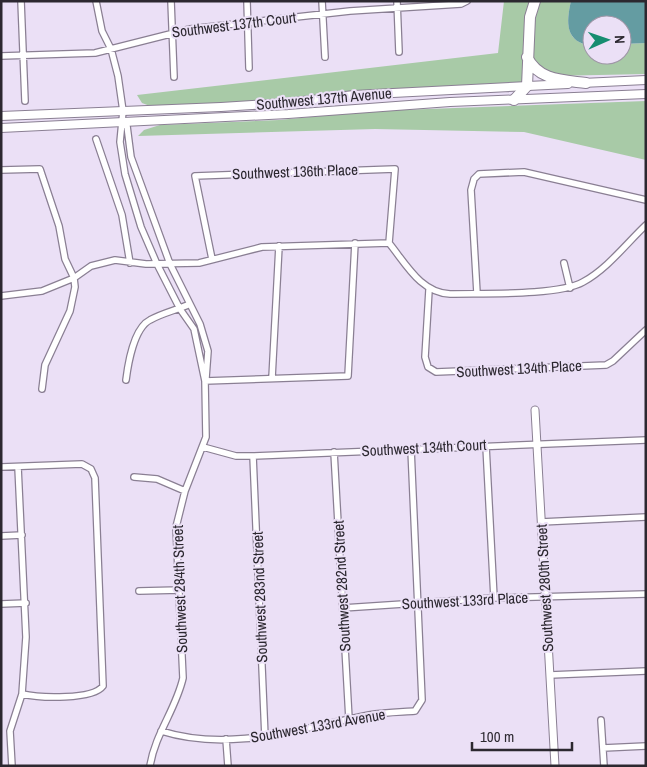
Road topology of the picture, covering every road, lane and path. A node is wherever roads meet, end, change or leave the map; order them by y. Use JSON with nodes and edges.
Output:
{"nodes":[{"id":1,"x":21,"y":1,"type":"edge"},
{"id":2,"x":96,"y":1,"type":"edge"},
{"id":3,"x":171,"y":1,"type":"edge"},
{"id":4,"x":247,"y":1,"type":"edge"},
{"id":5,"x":322,"y":1,"type":"edge"},
{"id":6,"x":467,"y":1,"type":"edge"},
{"id":7,"x":535,"y":1,"type":"edge"},
{"id":8,"x":398,"y":4,"type":"edge"},
{"id":9,"x":323,"y":14,"type":"junction"},
{"id":10,"x":248,"y":23,"type":"junction"},
{"id":11,"x":173,"y":31,"type":"junction"},
{"id":12,"x":111,"y":49,"type":"junction"},
{"id":13,"x":399,"y":52,"type":"dead end"},
{"id":14,"x":23,"y":55,"type":"junction"},
{"id":15,"x":1,"y":56,"type":"edge"},
{"id":16,"x":325,"y":57,"type":"dead end"},
{"id":17,"x":527,"y":57,"type":"junction"},
{"id":18,"x":249,"y":68,"type":"dead end"},
{"id":19,"x":174,"y":77,"type":"dead end"},
{"id":20,"x":646,"y":80,"type":"edge"},
{"id":21,"x":586,"y":83,"type":"junction"},
{"id":22,"x":526,"y":86,"type":"junction"},
{"id":23,"x":646,"y":94,"type":"edge"},
{"id":24,"x":514,"y":100,"type":"junction"},
{"id":25,"x":25,"y":101,"type":"dead end"},
{"id":26,"x":123,"y":110,"type":"junction"},
{"id":27,"x":1,"y":116,"type":"edge"},
{"id":28,"x":123,"y":122,"type":"junction"},
{"id":29,"x":1,"y":128,"type":"edge"},
{"id":30,"x":96,"y":139,"type":"dead end"},
{"id":31,"x":1,"y":170,"type":"edge"},
{"id":32,"x":646,"y":200,"type":"edge"},
{"id":33,"x":646,"y":225,"type":"edge"},
{"id":34,"x":355,"y":242,"type":"junction"},
{"id":35,"x":390,"y":243,"type":"junction"},
{"id":36,"x":279,"y":246,"type":"junction"},
{"id":37,"x":212,"y":259,"type":"junction"},
{"id":38,"x":130,"y":263,"type":"junction"},
{"id":39,"x":564,"y":263,"type":"dead end"},
{"id":40,"x":157,"y":264,"type":"junction"},
{"id":41,"x":170,"y":264,"type":"junction"},
{"id":42,"x":74,"y":278,"type":"junction"},
{"id":43,"x":570,"y":288,"type":"junction"},
{"id":44,"x":429,"y":290,"type":"junction"},
{"id":45,"x":477,"y":293,"type":"junction"},
{"id":46,"x":2,"y":297,"type":"edge"},
{"id":47,"x":190,"y":304,"type":"junction"},
{"id":48,"x":180,"y":309,"type":"junction"},
{"id":49,"x":646,"y":330,"type":"edge"},
{"id":50,"x":272,"y":378,"type":"junction"},
{"id":51,"x":126,"y":380,"type":"dead end"},
{"id":52,"x":206,"y":381,"type":"junction"},
{"id":53,"x":42,"y":389,"type":"dead end"},
{"id":54,"x":535,"y":410,"type":"dead end"},
{"id":55,"x":646,"y":440,"type":"edge"},
{"id":56,"x":537,"y":443,"type":"junction"},
{"id":57,"x":486,"y":446,"type":"junction"},
{"id":58,"x":203,"y":447,"type":"junction"},
{"id":59,"x":411,"y":449,"type":"junction"},
{"id":60,"x":334,"y":452,"type":"junction"},
{"id":61,"x":253,"y":456,"type":"junction"},
{"id":62,"x":1,"y":467,"type":"edge"},
{"id":63,"x":18,"y":467,"type":"junction"},
{"id":64,"x":134,"y":477,"type":"dead end"},
{"id":65,"x":185,"y":490,"type":"junction"},
{"id":66,"x":646,"y":517,"type":"edge"},
{"id":67,"x":541,"y":522,"type":"junction"},
{"id":68,"x":22,"y":535,"type":"junction"},
{"id":69,"x":1,"y":536,"type":"edge"},
{"id":70,"x":180,"y":590,"type":"junction"},
{"id":71,"x":139,"y":591,"type":"dead end"},
{"id":72,"x":646,"y":594,"type":"edge"},
{"id":73,"x":494,"y":598,"type":"junction"},
{"id":74,"x":546,"y":598,"type":"junction"},
{"id":75,"x":26,"y":602,"type":"junction"},
{"id":76,"x":418,"y":603,"type":"junction"},
{"id":77,"x":1,"y":604,"type":"edge"},
{"id":78,"x":344,"y":608,"type":"junction"},
{"id":79,"x":646,"y":670,"type":"edge"},
{"id":80,"x":550,"y":675,"type":"junction"},
{"id":81,"x":22,"y":694,"type":"junction"},
{"id":82,"x":348,"y":719,"type":"junction"},
{"id":83,"x":601,"y":720,"type":"dead end"},
{"id":84,"x":161,"y":731,"type":"junction"},
{"id":85,"x":265,"y":738,"type":"junction"},
{"id":86,"x":226,"y":739,"type":"junction"},
{"id":87,"x":646,"y":746,"type":"edge"},
{"id":88,"x":603,"y":748,"type":"junction"},
{"id":89,"x":12,"y":766,"type":"edge"},
{"id":90,"x":150,"y":766,"type":"edge"},
{"id":91,"x":228,"y":766,"type":"edge"},
{"id":92,"x":555,"y":766,"type":"edge"},
{"id":93,"x":604,"y":766,"type":"edge"}],
"edges":[{"from":1,"to":14,"type":"street"},
{"from":2,"to":12,"type":"street","name":"Southwest 284th Street"},
{"from":3,"to":11,"type":"street"},
{"from":4,"to":10,"type":"street"},
{"from":5,"to":9,"type":"street"},
{"from":6,"to":8,"type":"street","name":"Southwest 137th Court"},
{"from":7,"to":17,"type":"highway"},
{"from":8,"to":9,"type":"street","name":"Southwest 137th Court"},
{"from":8,"to":13,"type":"street"},
{"from":9,"to":10,"type":"street","name":"Southwest 137th Court"},
{"from":9,"to":16,"type":"street"},
{"from":10,"to":11,"type":"street","name":"Southwest 137th Court"},
{"from":10,"to":18,"type":"street"},
{"from":11,"to":12,"type":"street","name":"Southwest 137th Court"},
{"from":11,"to":19,"type":"street"},
{"from":12,"to":14,"type":"street","name":"Southwest 137th Court"},
{"from":12,"to":26,"type":"street","name":"Southwest 284th Street"},
{"from":14,"to":15,"type":"street","name":"Southwest 137th Court"},
{"from":14,"to":25,"type":"street"},
{"from":17,"to":21,"type":"highway"},
{"from":17,"to":22,"type":"highway"},
{"from":20,"to":21,"type":"main road","name":"Southwest 137th Avenue"},
{"from":21,"to":22,"type":"main road","name":"Southwest 137th Avenue"},
{"from":22,"to":24,"type":"highway"},
{"from":22,"to":26,"type":"main road","name":"Southwest 137th Avenue"},
{"from":23,"to":24,"type":"main road","name":"Southwest 137th Avenue"},
{"from":24,"to":28,"type":"main road","name":"Southwest 137th Avenue"},
{"from":26,"to":27,"type":"main road","name":"Southwest 137th Avenue"},
{"from":26,"to":28,"type":"street","name":"Southwest 284th Street"},
{"from":28,"to":29,"type":"main road","name":"Southwest 137th Avenue"},
{"from":28,"to":40,"type":"street","name":"Southwest 284th Street"},
{"from":28,"to":41,"type":"street","name":"Southwest 284th Street"},
{"from":30,"to":38,"type":"street"},
{"from":31,"to":42,"type":"street"},
{"from":32,"to":45,"type":"street"},
{"from":33,"to":43,"type":"street"},
{"from":34,"to":35,"type":"street"},
{"from":34,"to":36,"type":"street"},
{"from":34,"to":50,"type":"street"},
{"from":35,"to":37,"type":"street","name":"Southwest 136th Place"},
{"from":35,"to":44,"type":"street"},
{"from":36,"to":37,"type":"street"},
{"from":36,"to":50,"type":"street"},
{"from":37,"to":41,"type":"street"},
{"from":38,"to":40,"type":"street"},
{"from":38,"to":42,"type":"street"},
{"from":39,"to":43,"type":"street"},
{"from":40,"to":41,"type":"street"},
{"from":40,"to":48,"type":"street","name":"Southwest 284th Street"},
{"from":41,"to":47,"type":"street","name":"Southwest 284th Street"},
{"from":42,"to":46,"type":"street"},
{"from":42,"to":53,"type":"street"},
{"from":43,"to":45,"type":"street"},
{"from":44,"to":45,"type":"street"},
{"from":44,"to":49,"type":"street","name":"Southwest 134th Place"},
{"from":47,"to":48,"type":"street"},
{"from":47,"to":52,"type":"street","name":"Southwest 284th Street"},
{"from":48,"to":51,"type":"street"},
{"from":48,"to":52,"type":"street","name":"Southwest 284th Street"},
{"from":50,"to":52,"type":"street"},
{"from":52,"to":58,"type":"street","name":"Southwest 284th Street"},
{"from":54,"to":56,"type":"street","name":"Southwest 280th Street"},
{"from":55,"to":56,"type":"street","name":"Southwest 134th Court"},
{"from":56,"to":57,"type":"street","name":"Southwest 134th Court"},
{"from":56,"to":67,"type":"street","name":"Southwest 280th Street"},
{"from":57,"to":59,"type":"street","name":"Southwest 134th Court"},
{"from":57,"to":73,"type":"street"},
{"from":58,"to":61,"type":"street","name":"Southwest 134th Court"},
{"from":58,"to":65,"type":"street","name":"Southwest 284th Street"},
{"from":59,"to":60,"type":"street","name":"Southwest 134th Court"},
{"from":59,"to":76,"type":"street"},
{"from":60,"to":61,"type":"street","name":"Southwest 134th Court"},
{"from":60,"to":78,"type":"street","name":"Southwest 282nd Street"},
{"from":61,"to":85,"type":"street","name":"Southwest 283nd Street"},
{"from":62,"to":63,"type":"street"},
{"from":63,"to":68,"type":"street"},
{"from":63,"to":81,"type":"street"},
{"from":64,"to":65,"type":"street"},
{"from":65,"to":70,"type":"street","name":"Southwest 284th Street"},
{"from":66,"to":67,"type":"street"},
{"from":67,"to":74,"type":"street","name":"Southwest 280th Street"},
{"from":68,"to":69,"type":"street"},
{"from":68,"to":75,"type":"street"},
{"from":70,"to":71,"type":"street"},
{"from":70,"to":84,"type":"street","name":"Southwest 284th Street"},
{"from":72,"to":74,"type":"street","name":"Southwest 133rd Place"},
{"from":73,"to":74,"type":"street","name":"Southwest 133rd Place"},
{"from":73,"to":76,"type":"street","name":"Southwest 133rd Place"},
{"from":74,"to":80,"type":"street","name":"Southwest 280th Street"},
{"from":75,"to":77,"type":"street"},
{"from":75,"to":81,"type":"street"},
{"from":76,"to":78,"type":"street","name":"Southwest 133rd Place"},
{"from":76,"to":82,"type":"street","name":"Southwest 133rd Avenue"},
{"from":78,"to":82,"type":"street","name":"Southwest 282nd Street"},
{"from":79,"to":80,"type":"street"},
{"from":80,"to":92,"type":"street","name":"Southwest 280th Street"},
{"from":81,"to":89,"type":"street"},
{"from":82,"to":85,"type":"street","name":"Southwest 133rd Avenue"},
{"from":83,"to":88,"type":"street"},
{"from":84,"to":86,"type":"street","name":"Southwest 133rd Avenue"},
{"from":84,"to":90,"type":"street","name":"Southwest 284th Street"},
{"from":85,"to":86,"type":"street","name":"Southwest 133rd Avenue"},
{"from":86,"to":91,"type":"street"},
{"from":87,"to":88,"type":"street"},
{"from":88,"to":93,"type":"street"}]}
